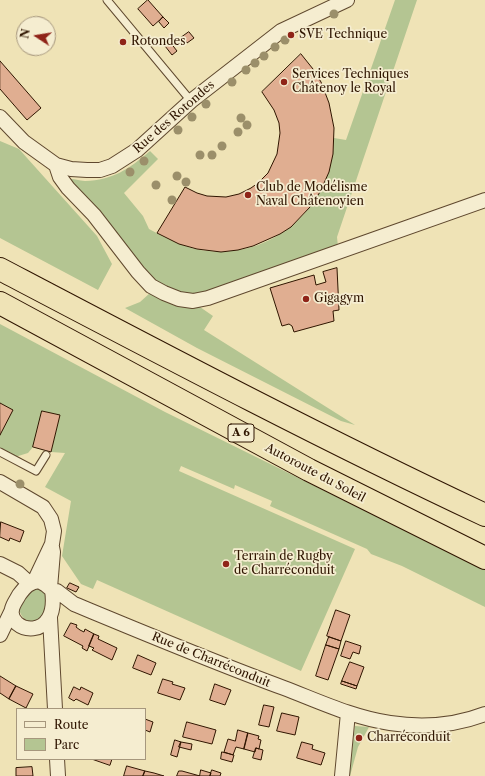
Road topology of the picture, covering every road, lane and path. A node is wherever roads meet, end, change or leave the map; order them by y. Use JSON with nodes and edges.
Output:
{"nodes":[{"id":1,"x":107,"y":0,"type":"edge"},
{"id":2,"x":347,"y":0,"type":"edge"},
{"id":3,"x":191,"y":101,"type":"junction"},
{"id":4,"x":0,"y":117,"type":"edge"},
{"id":5,"x":56,"y":165,"type":"junction"},
{"id":6,"x":485,"y":200,"type":"edge"},
{"id":7,"x":0,"y":268,"type":"edge"},
{"id":8,"x":0,"y":303,"type":"edge"},
{"id":9,"x":0,"y":452,"type":"edge"},
{"id":10,"x":46,"y":455,"type":"dead end"},
{"id":11,"x":0,"y":482,"type":"edge"},
{"id":12,"x":485,"y":515,"type":"edge"},
{"id":13,"x":52,"y":544,"type":"junction"},
{"id":14,"x":485,"y":558,"type":"edge"},
{"id":15,"x":0,"y":564,"type":"edge"},
{"id":16,"x":32,"y":582,"type":"junction"},
{"id":17,"x":51,"y":589,"type":"junction"},
{"id":18,"x":74,"y":604,"type":"junction"},
{"id":19,"x":12,"y":610,"type":"junction"},
{"id":20,"x":51,"y":613,"type":"junction"},
{"id":21,"x":25,"y":627,"type":"junction"},
{"id":22,"x":1,"y":633,"type":"edge"},
{"id":23,"x":52,"y":647,"type":"junction"},
{"id":24,"x":55,"y":708,"type":"edge"},
{"id":25,"x":348,"y":713,"type":"junction"},
{"id":26,"x":485,"y":714,"type":"edge"},
{"id":27,"x":57,"y":760,"type":"edge"},
{"id":28,"x":58,"y":776,"type":"edge"},
{"id":29,"x":342,"y":776,"type":"edge"}],
"edges":[{"from":1,"to":3,"type":"lane"},
{"from":2,"to":3,"type":"street","name":"Rue des Rotondes"},
{"from":3,"to":5,"type":"street","name":"Rue des Rotondes"},
{"from":4,"to":5,"type":"street","name":"Rue des Rotondes"},
{"from":5,"to":6,"type":"street"},
{"from":7,"to":12,"type":"highway"},
{"from":8,"to":14,"type":"highway","name":"Autoroute du Soleil","number":"A 6"},
{"from":9,"to":10,"type":"lane"},
{"from":11,"to":13,"type":"street"},
{"from":13,"to":16,"type":"street"},
{"from":13,"to":17,"type":"street"},
{"from":15,"to":16,"type":"street"},
{"from":16,"to":17,"type":"street"},
{"from":16,"to":19,"type":"street"},
{"from":17,"to":18,"type":"street","name":"Rue de Charréconduit"},
{"from":17,"to":20,"type":"street"},
{"from":18,"to":20,"type":"street"},
{"from":18,"to":25,"type":"street","name":"Rue de Charréconduit"},
{"from":19,"to":21,"type":"street"},
{"from":19,"to":22,"type":"street"},
{"from":20,"to":21,"type":"street"},
{"from":20,"to":23,"type":"street"},
{"from":21,"to":22,"type":"street"},
{"from":21,"to":23,"type":"street"},
{"from":23,"to":24,"type":"street"},
{"from":25,"to":26,"type":"street","name":"Rue de Charréconduit"},
{"from":25,"to":29,"type":"street"},
{"from":27,"to":28,"type":"street"}]}
